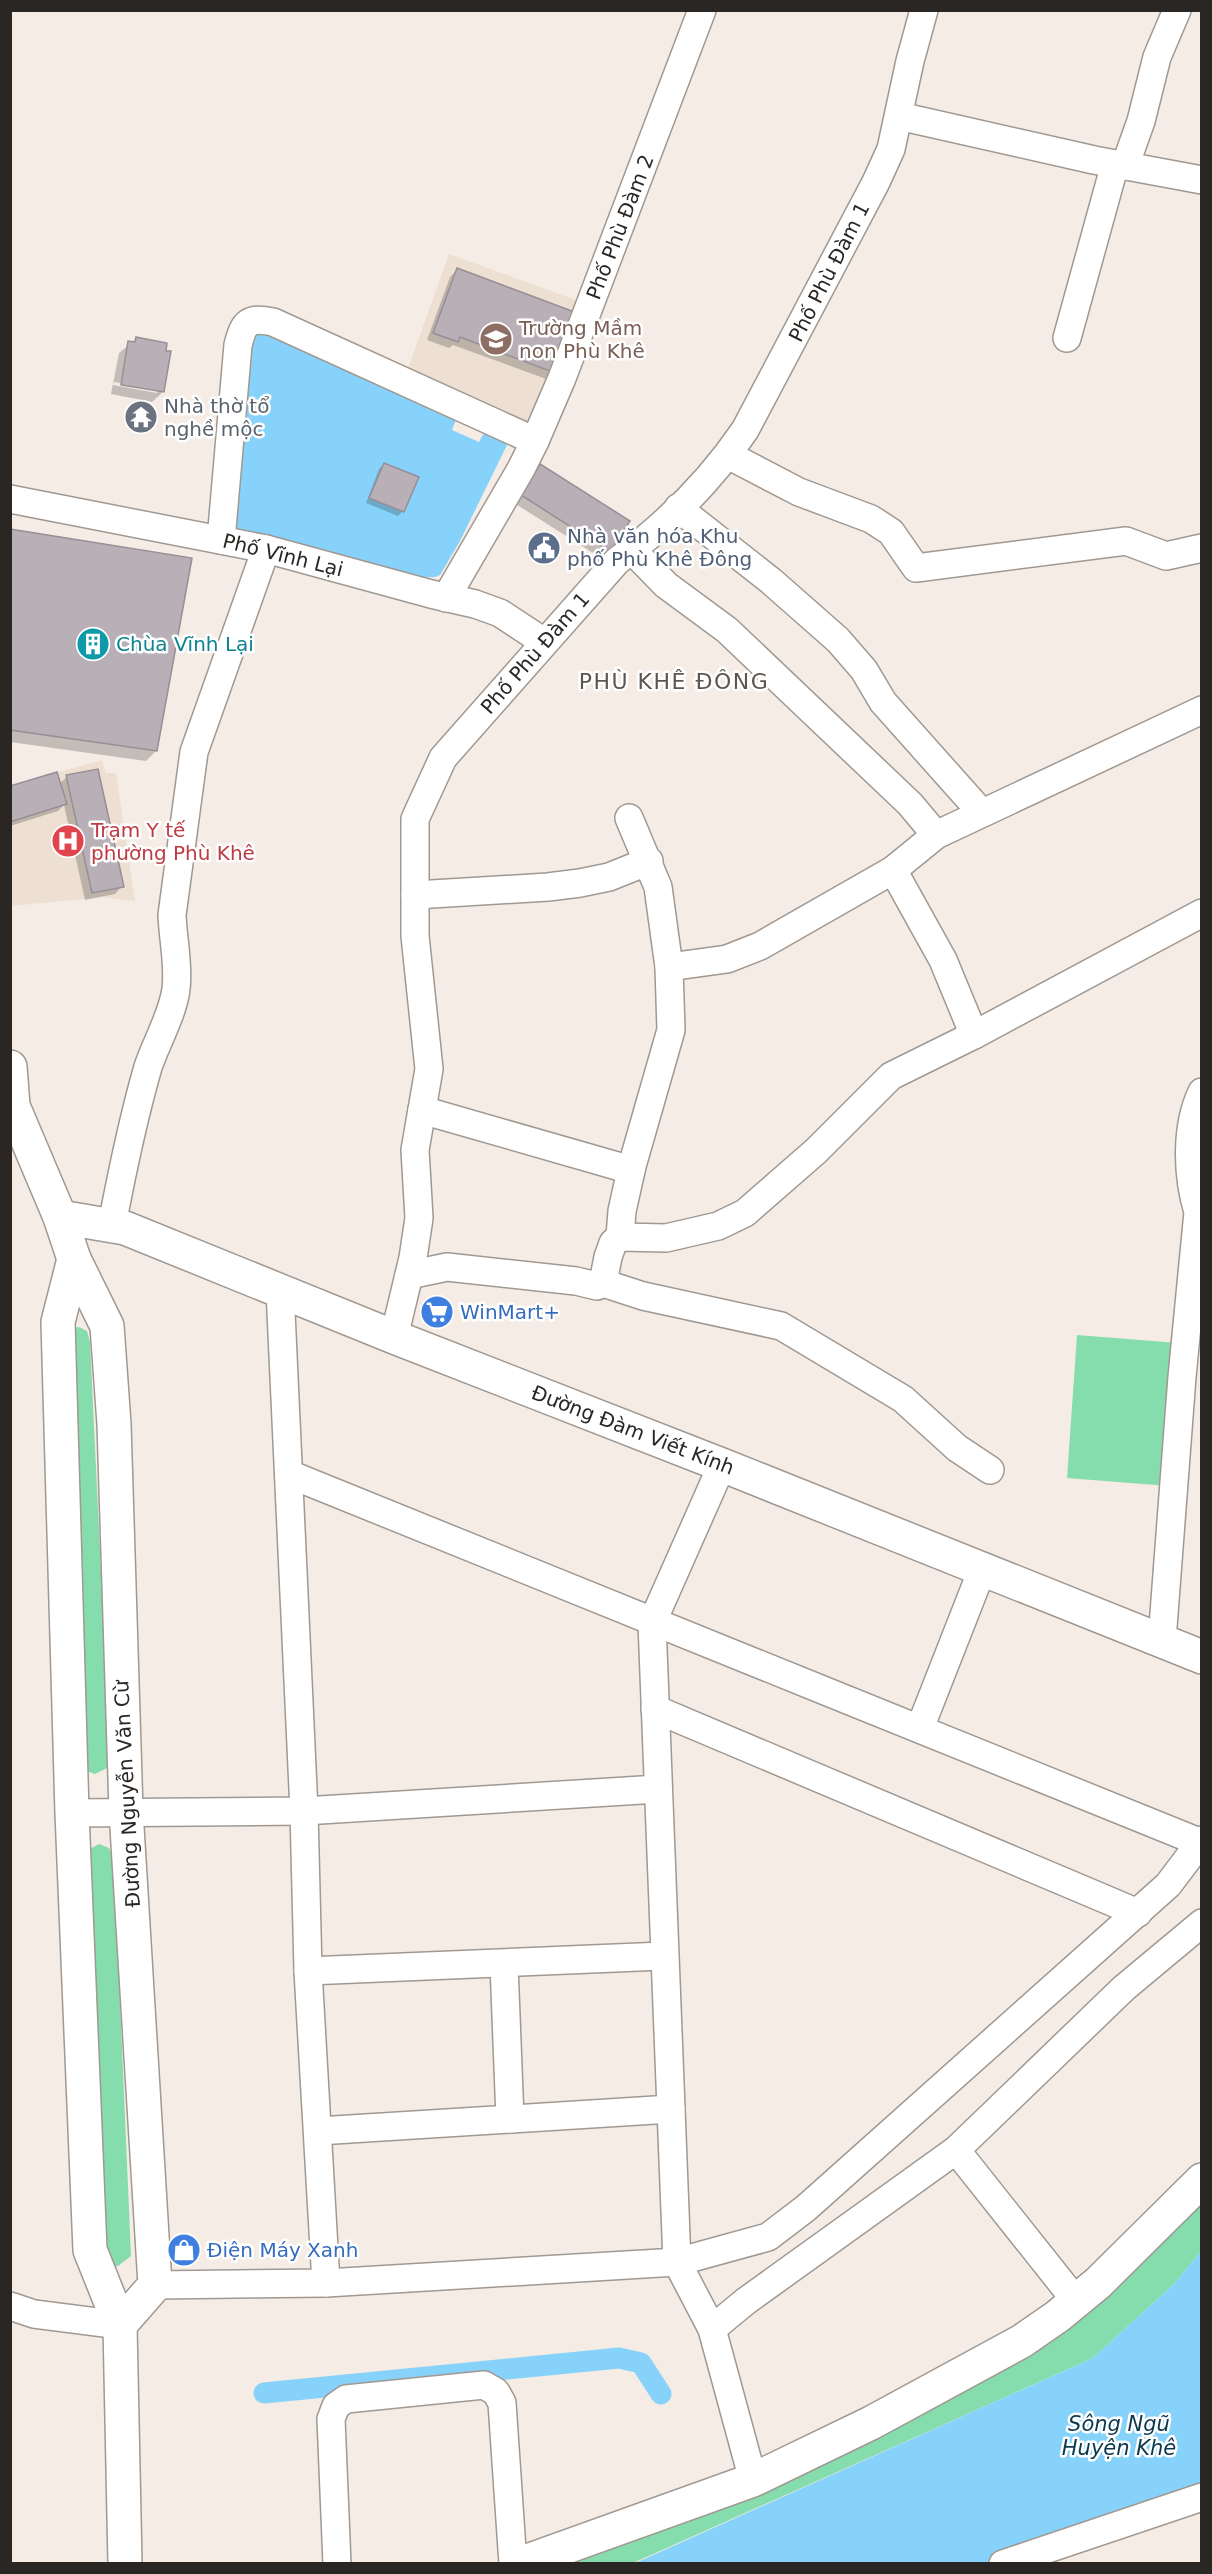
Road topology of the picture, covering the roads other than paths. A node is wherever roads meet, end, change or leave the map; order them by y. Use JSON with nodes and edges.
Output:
{"nodes":[{"id":1,"x":702,"y":10,"type":"edge"},
{"id":2,"x":924,"y":10,"type":"edge"},
{"id":3,"x":1177,"y":10,"type":"edge"},
{"id":4,"x":899,"y":116,"type":"junction"},
{"id":5,"x":1120,"y":165,"type":"junction"},
{"id":6,"x":1202,"y":180,"type":"edge"},
{"id":7,"x":1067,"y":338,"type":"dead end"},
{"id":8,"x":535,"y":441,"type":"junction"},
{"id":9,"x":728,"y":455,"type":"junction"},
{"id":10,"x":10,"y":499,"type":"edge"},
{"id":11,"x":678,"y":508,"type":"junction"},
{"id":12,"x":221,"y":540,"type":"junction"},
{"id":13,"x":1202,"y":548,"type":"edge"},
{"id":14,"x":266,"y":549,"type":"junction"},
{"id":15,"x":632,"y":550,"type":"junction"},
{"id":16,"x":446,"y":598,"type":"junction"},
{"id":17,"x":544,"y":642,"type":"junction"},
{"id":18,"x":1202,"y":710,"type":"edge"},
{"id":19,"x":981,"y":812,"type":"junction"},
{"id":20,"x":629,"y":818,"type":"dead end"},
{"id":21,"x":936,"y":835,"type":"junction"},
{"id":22,"x":649,"y":861,"type":"junction"},
{"id":23,"x":893,"y":870,"type":"junction"},
{"id":24,"x":415,"y":895,"type":"junction"},
{"id":25,"x":1202,"y":913,"type":"edge"},
{"id":26,"x":669,"y":967,"type":"junction"},
{"id":27,"x":974,"y":1035,"type":"junction"},
{"id":28,"x":10,"y":1067,"type":"edge"},
{"id":29,"x":1202,"y":1092,"type":"edge"},
{"id":30,"x":422,"y":1110,"type":"junction"},
{"id":31,"x":15,"y":1123,"type":"edge"},
{"id":32,"x":631,"y":1170,"type":"junction"},
{"id":33,"x":1200,"y":1213,"type":"edge"},
{"id":34,"x":60,"y":1217,"type":"junction"},
{"id":35,"x":112,"y":1225,"type":"junction"},
{"id":36,"x":620,"y":1237,"type":"junction"},
{"id":37,"x":74,"y":1258,"type":"junction"},
{"id":38,"x":409,"y":1275,"type":"junction"},
{"id":39,"x":603,"y":1283,"type":"junction"},
{"id":40,"x":280,"y":1290,"type":"junction"},
{"id":41,"x":394,"y":1337,"type":"junction"},
{"id":42,"x":722,"y":1465,"type":"junction"},
{"id":43,"x":990,"y":1470,"type":"dead end"},
{"id":44,"x":289,"y":1474,"type":"junction"},
{"id":45,"x":982,"y":1570,"type":"junction"},
{"id":46,"x":652,"y":1623,"type":"junction"},
{"id":47,"x":1162,"y":1640,"type":"junction"},
{"id":48,"x":1202,"y":1657,"type":"edge"},
{"id":49,"x":655,"y":1709,"type":"junction"},
{"id":50,"x":920,"y":1728,"type":"junction"},
{"id":51,"x":658,"y":1789,"type":"junction"},
{"id":52,"x":126,"y":1811,"type":"junction"},
{"id":53,"x":304,"y":1811,"type":"junction"},
{"id":54,"x":72,"y":1813,"type":"junction"},
{"id":55,"x":1200,"y":1841,"type":"edge"},
{"id":56,"x":1138,"y":1912,"type":"junction"},
{"id":57,"x":1202,"y":1923,"type":"edge"},
{"id":58,"x":663,"y":1956,"type":"junction"},
{"id":59,"x":504,"y":1964,"type":"junction"},
{"id":60,"x":308,"y":1971,"type":"junction"},
{"id":61,"x":671,"y":2109,"type":"junction"},
{"id":62,"x":510,"y":2119,"type":"junction"},
{"id":63,"x":318,"y":2131,"type":"junction"},
{"id":64,"x":956,"y":2150,"type":"junction"},
{"id":65,"x":1202,"y":2180,"type":"edge"},
{"id":66,"x":677,"y":2262,"type":"junction"},
{"id":67,"x":326,"y":2283,"type":"junction"},
{"id":68,"x":155,"y":2284,"type":"junction"},
{"id":69,"x":1076,"y":2301,"type":"junction"},
{"id":70,"x":10,"y":2306,"type":"edge"},
{"id":71,"x":120,"y":2325,"type":"junction"},
{"id":72,"x":712,"y":2329,"type":"junction"},
{"id":73,"x":753,"y":2480,"type":"junction"},
{"id":74,"x":1202,"y":2496,"type":"edge"},
{"id":75,"x":125,"y":2564,"type":"edge"},
{"id":76,"x":337,"y":2564,"type":"edge"},
{"id":77,"x":513,"y":2564,"type":"edge"},
{"id":78,"x":519,"y":2564,"type":"edge"},
{"id":79,"x":1003,"y":2564,"type":"edge"}],
"edges":[{"from":1,"to":8,"type":"street","name":"Phố Phù Đàm 2"},
{"from":2,"to":4,"type":"street","name":"Phố Phù Đàm 1"},
{"from":3,"to":5,"type":"street"},
{"from":4,"to":5,"type":"street"},
{"from":4,"to":9,"type":"street","name":"Phố Phù Đàm 1"},
{"from":5,"to":6,"type":"street"},
{"from":5,"to":7,"type":"street"},
{"from":8,"to":12,"type":"street"},
{"from":8,"to":16,"type":"street","name":"Phố Phù Đàm 2"},
{"from":9,"to":11,"type":"street","name":"Phố Phù Đàm 1"},
{"from":9,"to":13,"type":"street"},
{"from":10,"to":12,"type":"street","name":"Phố Vĩnh Lại"},
{"from":11,"to":15,"type":"street","name":"Phố Phù Đàm 1"},
{"from":11,"to":19,"type":"street"},
{"from":12,"to":14,"type":"street","name":"Phố Vĩnh Lại"},
{"from":14,"to":16,"type":"street","name":"Phố Vĩnh Lại"},
{"from":14,"to":35,"type":"street"},
{"from":15,"to":17,"type":"street","name":"Phố Phù Đàm 1"},
{"from":15,"to":21,"type":"street"},
{"from":16,"to":17,"type":"street","name":"Phố Vĩnh Lại"},
{"from":17,"to":24,"type":"street","name":"Phố Phù Đàm 1"},
{"from":18,"to":19,"type":"street"},
{"from":19,"to":21,"type":"street"},
{"from":20,"to":22,"type":"street"},
{"from":21,"to":23,"type":"street"},
{"from":22,"to":24,"type":"street"},
{"from":22,"to":26,"type":"street"},
{"from":23,"to":26,"type":"street"},
{"from":23,"to":27,"type":"street"},
{"from":24,"to":30,"type":"street","name":"Phố Phù Đàm 1"},
{"from":25,"to":27,"type":"street"},
{"from":26,"to":32,"type":"street"},
{"from":27,"to":36,"type":"street"},
{"from":28,"to":31,"type":"main road","name":"Đường Nguyễn Văn Cừ"},
{"from":29,"to":33,"type":"street"},
{"from":30,"to":32,"type":"street"},
{"from":30,"to":38,"type":"street","name":"Phố Phù Đàm 1"},
{"from":31,"to":34,"type":"main road","name":"Đường Nguyễn Văn Cừ"},
{"from":32,"to":36,"type":"street"},
{"from":33,"to":47,"type":"street"},
{"from":34,"to":35,"type":"main road","name":"Đường Đàm Viết Kính"},
{"from":34,"to":37,"type":"main road","name":"Đường Nguyễn Văn Cừ"},
{"from":35,"to":40,"type":"main road","name":"Đường Đàm Viết Kính"},
{"from":36,"to":39,"type":"street"},
{"from":37,"to":52,"type":"main road","name":"Đường Nguyễn Văn Cừ"},
{"from":37,"to":54,"type":"main road"},
{"from":38,"to":39,"type":"street"},
{"from":38,"to":41,"type":"street","name":"Phố Phù Đàm 1"},
{"from":39,"to":43,"type":"street"},
{"from":40,"to":41,"type":"main road","name":"Đường Đàm Viết Kính"},
{"from":40,"to":44,"type":"street"},
{"from":41,"to":42,"type":"main road","name":"Đường Đàm Viết Kính"},
{"from":42,"to":45,"type":"main road","name":"Đường Đàm Viết Kính"},
{"from":42,"to":46,"type":"street"},
{"from":44,"to":46,"type":"street"},
{"from":44,"to":53,"type":"street"},
{"from":45,"to":47,"type":"main road","name":"Đường Đàm Viết Kính"},
{"from":45,"to":50,"type":"street"},
{"from":46,"to":49,"type":"street"},
{"from":46,"to":50,"type":"street"},
{"from":47,"to":48,"type":"main road","name":"Đường Đàm Viết Kính"},
{"from":49,"to":51,"type":"street"},
{"from":49,"to":56,"type":"street"},
{"from":50,"to":55,"type":"street"},
{"from":51,"to":53,"type":"street"},
{"from":51,"to":58,"type":"street"},
{"from":52,"to":53,"type":"street"},
{"from":52,"to":54,"type":"street"},
{"from":52,"to":68,"type":"main road","name":"Đường Nguyễn Văn Cừ"},
{"from":53,"to":60,"type":"street"},
{"from":54,"to":71,"type":"main road"},
{"from":55,"to":56,"type":"street"},
{"from":56,"to":66,"type":"street"},
{"from":57,"to":64,"type":"street"},
{"from":58,"to":59,"type":"street"},
{"from":58,"to":61,"type":"street"},
{"from":59,"to":60,"type":"street"},
{"from":59,"to":62,"type":"street"},
{"from":60,"to":63,"type":"street"},
{"from":61,"to":62,"type":"street"},
{"from":61,"to":66,"type":"street"},
{"from":62,"to":63,"type":"street"},
{"from":63,"to":67,"type":"street"},
{"from":64,"to":69,"type":"street"},
{"from":64,"to":72,"type":"street"},
{"from":65,"to":69,"type":"main road"},
{"from":66,"to":67,"type":"street"},
{"from":66,"to":72,"type":"street"},
{"from":67,"to":68,"type":"street"},
{"from":68,"to":71,"type":"main road"},
{"from":69,"to":73,"type":"main road"},
{"from":70,"to":71,"type":"street"},
{"from":71,"to":75,"type":"main road"},
{"from":72,"to":73,"type":"street"},
{"from":73,"to":78,"type":"main road"},
{"from":74,"to":79,"type":"street"},
{"from":76,"to":77,"type":"street"}]}
